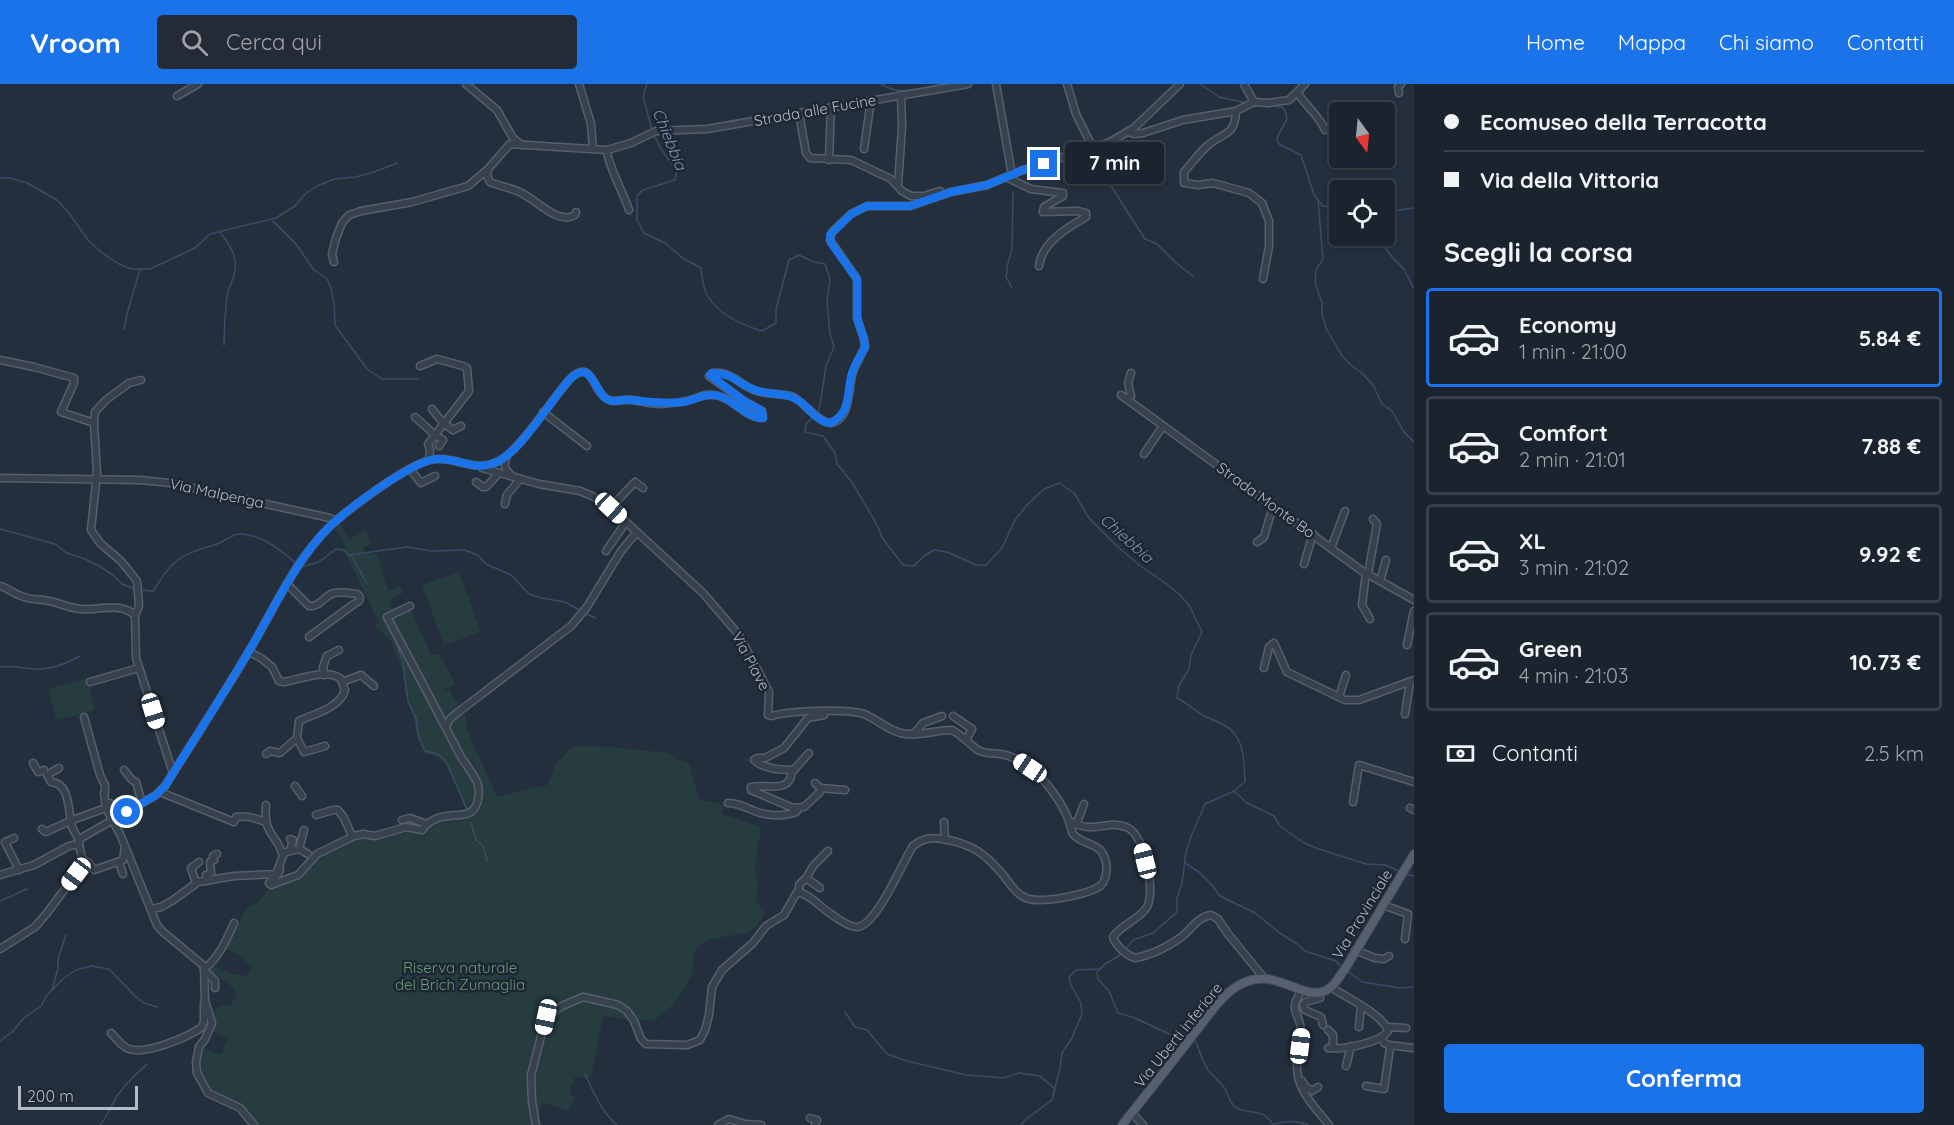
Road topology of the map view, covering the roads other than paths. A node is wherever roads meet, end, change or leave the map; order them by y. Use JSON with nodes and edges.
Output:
{"nodes":[{"id":1,"x":198,"y":84,"type":"edge"},
{"id":2,"x":466,"y":84,"type":"edge"},
{"id":3,"x":579,"y":84,"type":"edge"},
{"id":4,"x":968,"y":84,"type":"edge"},
{"id":5,"x":996,"y":84,"type":"edge"},
{"id":6,"x":1067,"y":84,"type":"edge"},
{"id":7,"x":1180,"y":84,"type":"edge"},
{"id":8,"x":1244,"y":84,"type":"edge"},
{"id":9,"x":1305,"y":84,"type":"edge"},
{"id":10,"x":1401,"y":84,"type":"edge"},
{"id":11,"x":1298,"y":93,"type":"junction"},
{"id":12,"x":1399,"y":93,"type":"dead end"},
{"id":13,"x":901,"y":95,"type":"junction"},
{"id":14,"x":177,"y":96,"type":"dead end"},
{"id":15,"x":871,"y":100,"type":"junction"},
{"id":16,"x":1254,"y":102,"type":"junction"},
{"id":17,"x":831,"y":107,"type":"junction"},
{"id":18,"x":1236,"y":111,"type":"junction"},
{"id":19,"x":799,"y":113,"type":"junction"},
{"id":20,"x":1325,"y":130,"type":"dead end"},
{"id":21,"x":1129,"y":132,"type":"junction"},
{"id":22,"x":1110,"y":142,"type":"junction"},
{"id":23,"x":522,"y":146,"type":"junction"},
{"id":24,"x":1093,"y":148,"type":"junction"},
{"id":25,"x":593,"y":149,"type":"junction"},
{"id":26,"x":864,"y":149,"type":"dead end"},
{"id":27,"x":607,"y":150,"type":"junction"},
{"id":28,"x":830,"y":160,"type":"junction"},
{"id":29,"x":488,"y":169,"type":"junction"},
{"id":30,"x":1112,"y":175,"type":"dead end"},
{"id":31,"x":1010,"y":178,"type":"junction"},
{"id":32,"x":898,"y":186,"type":"junction"},
{"id":33,"x":979,"y":186,"type":"junction"},
{"id":34,"x":1013,"y":189,"type":"dead end"},
{"id":35,"x":629,"y":210,"type":"dead end"},
{"id":36,"x":576,"y":212,"type":"dead end"},
{"id":37,"x":334,"y":262,"type":"dead end"},
{"id":38,"x":1039,"y":266,"type":"dead end"},
{"id":39,"x":1263,"y":279,"type":"dead end"},
{"id":40,"x":0,"y":360,"type":"edge"},
{"id":41,"x":420,"y":366,"type":"dead end"},
{"id":42,"x":1131,"y":373,"type":"dead end"},
{"id":43,"x":141,"y":380,"type":"dead end"},
{"id":44,"x":432,"y":410,"type":"dead end"},
{"id":45,"x":543,"y":412,"type":"junction"},
{"id":46,"x":415,"y":417,"type":"dead end"},
{"id":47,"x":94,"y":423,"type":"junction"},
{"id":48,"x":443,"y":423,"type":"junction"},
{"id":49,"x":461,"y":426,"type":"dead end"},
{"id":50,"x":1162,"y":426,"type":"junction"},
{"id":51,"x":435,"y":435,"type":"junction"},
{"id":52,"x":587,"y":446,"type":"dead end"},
{"id":53,"x":513,"y":449,"type":"junction"},
{"id":54,"x":1144,"y":454,"type":"dead end"},
{"id":55,"x":432,"y":460,"type":"junction"},
{"id":56,"x":497,"y":461,"type":"junction"},
{"id":57,"x":505,"y":466,"type":"junction"},
{"id":58,"x":478,"y":467,"type":"junction"},
{"id":59,"x":410,"y":469,"type":"junction"},
{"id":60,"x":500,"y":473,"type":"junction"},
{"id":61,"x":435,"y":476,"type":"dead end"},
{"id":62,"x":512,"y":476,"type":"junction"},
{"id":63,"x":0,"y":478,"type":"edge"},
{"id":64,"x":520,"y":479,"type":"junction"},
{"id":65,"x":96,"y":480,"type":"junction"},
{"id":66,"x":476,"y":482,"type":"dead end"},
{"id":67,"x":643,"y":488,"type":"dead end"},
{"id":68,"x":505,"y":504,"type":"dead end"},
{"id":69,"x":1273,"y":506,"type":"junction"},
{"id":70,"x":610,"y":508,"type":"junction"},
{"id":71,"x":1345,"y":511,"type":"dead end"},
{"id":72,"x":1373,"y":519,"type":"dead end"},
{"id":73,"x":336,"y":521,"type":"junction"},
{"id":74,"x":626,"y":522,"type":"junction"},
{"id":75,"x":637,"y":532,"type":"junction"},
{"id":76,"x":1313,"y":534,"type":"junction"},
{"id":77,"x":1257,"y":542,"type":"dead end"},
{"id":78,"x":1331,"y":548,"type":"junction"},
{"id":79,"x":606,"y":550,"type":"dead end"},
{"id":80,"x":1386,"y":560,"type":"dead end"},
{"id":81,"x":1304,"y":564,"type":"dead end"},
{"id":82,"x":1367,"y":574,"type":"junction"},
{"id":83,"x":1380,"y":581,"type":"junction"},
{"id":84,"x":287,"y":584,"type":"junction"},
{"id":85,"x":0,"y":586,"type":"edge"},
{"id":86,"x":1414,"y":600,"type":"edge"},
{"id":87,"x":410,"y":606,"type":"dead end"},
{"id":88,"x":1414,"y":611,"type":"edge"},
{"id":89,"x":135,"y":615,"type":"junction"},
{"id":90,"x":1370,"y":620,"type":"dead end"},
{"id":91,"x":309,"y":637,"type":"dead end"},
{"id":92,"x":1407,"y":645,"type":"dead end"},
{"id":93,"x":339,"y":650,"type":"dead end"},
{"id":94,"x":249,"y":652,"type":"junction"},
{"id":95,"x":139,"y":668,"type":"junction"},
{"id":96,"x":1264,"y":668,"type":"dead end"},
{"id":97,"x":324,"y":675,"type":"junction"},
{"id":98,"x":1346,"y":675,"type":"dead end"},
{"id":99,"x":1412,"y":681,"type":"edge"},
{"id":100,"x":90,"y":682,"type":"dead end"},
{"id":101,"x":342,"y":682,"type":"junction"},
{"id":102,"x":374,"y":686,"type":"dead end"},
{"id":103,"x":1339,"y":697,"type":"junction"},
{"id":104,"x":830,"y":712,"type":"junction"},
{"id":105,"x":1405,"y":714,"type":"dead end"},
{"id":106,"x":953,"y":716,"type":"dead end"},
{"id":107,"x":84,"y":717,"type":"dead end"},
{"id":108,"x":942,"y":717,"type":"dead end"},
{"id":109,"x":446,"y":726,"type":"junction"},
{"id":110,"x":914,"y":734,"type":"junction"},
{"id":111,"x":297,"y":738,"type":"junction"},
{"id":112,"x":966,"y":740,"type":"junction"},
{"id":113,"x":325,"y":746,"type":"dead end"},
{"id":114,"x":809,"y":753,"type":"dead end"},
{"id":115,"x":266,"y":754,"type":"dead end"},
{"id":116,"x":33,"y":764,"type":"dead end"},
{"id":117,"x":59,"y":768,"type":"dead end"},
{"id":118,"x":124,"y":770,"type":"dead end"},
{"id":119,"x":793,"y":771,"type":"junction"},
{"id":120,"x":46,"y":773,"type":"junction"},
{"id":121,"x":173,"y":773,"type":"junction"},
{"id":122,"x":1414,"y":782,"type":"edge"},
{"id":123,"x":295,"y":786,"type":"dead end"},
{"id":124,"x":845,"y":790,"type":"dead end"},
{"id":125,"x":160,"y":792,"type":"junction"},
{"id":126,"x":302,"y":796,"type":"dead end"},
{"id":127,"x":1353,"y":802,"type":"dead end"},
{"id":128,"x":142,"y":803,"type":"junction"},
{"id":129,"x":728,"y":803,"type":"dead end"},
{"id":130,"x":1084,"y":804,"type":"dead end"},
{"id":131,"x":266,"y":805,"type":"dead end"},
{"id":132,"x":106,"y":807,"type":"junction"},
{"id":133,"x":799,"y":808,"type":"junction"},
{"id":134,"x":316,"y":815,"type":"dead end"},
{"id":135,"x":72,"y":820,"type":"junction"},
{"id":136,"x":112,"y":820,"type":"junction"},
{"id":137,"x":402,"y":820,"type":"dead end"},
{"id":138,"x":1068,"y":820,"type":"junction"},
{"id":139,"x":265,"y":822,"type":"junction"},
{"id":140,"x":428,"y":822,"type":"junction"},
{"id":141,"x":944,"y":822,"type":"dead end"},
{"id":142,"x":1076,"y":825,"type":"junction"},
{"id":143,"x":42,"y":829,"type":"dead end"},
{"id":144,"x":304,"y":830,"type":"dead end"},
{"id":145,"x":352,"y":836,"type":"junction"},
{"id":146,"x":14,"y":838,"type":"dead end"},
{"id":147,"x":290,"y":839,"type":"dead end"},
{"id":148,"x":945,"y":840,"type":"junction"},
{"id":149,"x":79,"y":842,"type":"junction"},
{"id":150,"x":125,"y":846,"type":"junction"},
{"id":151,"x":298,"y":849,"type":"junction"},
{"id":152,"x":828,"y":851,"type":"dead end"},
{"id":153,"x":286,"y":852,"type":"junction"},
{"id":154,"x":217,"y":854,"type":"dead end"},
{"id":155,"x":308,"y":854,"type":"dead end"},
{"id":156,"x":1414,"y":854,"type":"edge"},
{"id":157,"x":82,"y":859,"type":"junction"},
{"id":158,"x":119,"y":862,"type":"junction"},
{"id":159,"x":199,"y":862,"type":"dead end"},
{"id":160,"x":279,"y":868,"type":"junction"},
{"id":161,"x":19,"y":870,"type":"junction"},
{"id":162,"x":123,"y":874,"type":"dead end"},
{"id":163,"x":0,"y":875,"type":"edge"},
{"id":164,"x":806,"y":878,"type":"junction"},
{"id":165,"x":207,"y":881,"type":"junction"},
{"id":166,"x":196,"y":883,"type":"junction"},
{"id":167,"x":820,"y":888,"type":"dead end"},
{"id":168,"x":799,"y":891,"type":"junction"},
{"id":169,"x":1383,"y":905,"type":"junction"},
{"id":170,"x":151,"y":909,"type":"junction"},
{"id":171,"x":234,"y":923,"type":"dead end"},
{"id":172,"x":1405,"y":939,"type":"dead end"},
{"id":173,"x":0,"y":949,"type":"edge"},
{"id":174,"x":1355,"y":950,"type":"junction"},
{"id":175,"x":1389,"y":956,"type":"dead end"},
{"id":176,"x":1255,"y":968,"type":"junction"},
{"id":177,"x":204,"y":970,"type":"junction"},
{"id":178,"x":1264,"y":978,"type":"junction"},
{"id":179,"x":1251,"y":980,"type":"junction"},
{"id":180,"x":1331,"y":987,"type":"junction"},
{"id":181,"x":216,"y":988,"type":"dead end"},
{"id":182,"x":1302,"y":990,"type":"junction"},
{"id":183,"x":1320,"y":993,"type":"junction"},
{"id":184,"x":205,"y":1000,"type":"junction"},
{"id":185,"x":1361,"y":1005,"type":"junction"},
{"id":186,"x":1359,"y":1027,"type":"dead end"},
{"id":187,"x":1387,"y":1027,"type":"junction"},
{"id":188,"x":1406,"y":1028,"type":"dead end"},
{"id":189,"x":111,"y":1034,"type":"dead end"},
{"id":190,"x":1382,"y":1037,"type":"junction"},
{"id":191,"x":1389,"y":1045,"type":"junction"},
{"id":192,"x":1351,"y":1046,"type":"junction"},
{"id":193,"x":1414,"y":1048,"type":"edge"},
{"id":194,"x":1346,"y":1066,"type":"dead end"},
{"id":195,"x":1297,"y":1070,"type":"junction"},
{"id":196,"x":1366,"y":1086,"type":"dead end"},
{"id":197,"x":1318,"y":1087,"type":"dead end"},
{"id":198,"x":1132,"y":1113,"type":"junction"},
{"id":199,"x":810,"y":1118,"type":"dead end"},
{"id":200,"x":254,"y":1125,"type":"edge"},
{"id":201,"x":536,"y":1125,"type":"edge"},
{"id":202,"x":718,"y":1125,"type":"edge"},
{"id":203,"x":761,"y":1125,"type":"edge"},
{"id":204,"x":815,"y":1125,"type":"edge"},
{"id":205,"x":1122,"y":1125,"type":"edge"},
{"id":206,"x":1143,"y":1125,"type":"edge"},
{"id":207,"x":1329,"y":1125,"type":"edge"}],
"edges":[{"from":1,"to":14,"type":"street"},
{"from":2,"to":23,"type":"street"},
{"from":3,"to":25,"type":"street"},
{"from":4,"to":13,"type":"street","name":"Strada alle Fucine"},
{"from":5,"to":31,"type":"street"},
{"from":6,"to":24,"type":"street"},
{"from":7,"to":21,"type":"street"},
{"from":8,"to":16,"type":"street"},
{"from":9,"to":11,"type":"street"},
{"from":10,"to":12,"type":"street"},
{"from":11,"to":16,"type":"street"},
{"from":11,"to":20,"type":"street"},
{"from":13,"to":15,"type":"street","name":"Strada alle Fucine"},
{"from":13,"to":32,"type":"street"},
{"from":15,"to":17,"type":"street","name":"Strada alle Fucine"},
{"from":15,"to":26,"type":"street"},
{"from":16,"to":18,"type":"street"},
{"from":17,"to":19,"type":"street","name":"Strada alle Fucine"},
{"from":17,"to":28,"type":"street"},
{"from":18,"to":21,"type":"street"},
{"from":18,"to":39,"type":"street"},
{"from":19,"to":27,"type":"street","name":"Strada alle Fucine"},
{"from":19,"to":28,"type":"street"},
{"from":21,"to":22,"type":"street"},
{"from":22,"to":24,"type":"street"},
{"from":22,"to":30,"type":"street"},
{"from":23,"to":25,"type":"street"},
{"from":23,"to":29,"type":"street"},
{"from":24,"to":31,"type":"street"},
{"from":25,"to":27,"type":"street"},
{"from":27,"to":35,"type":"street"},
{"from":28,"to":32,"type":"street"},
{"from":29,"to":36,"type":"street"},
{"from":29,"to":37,"type":"street"},
{"from":31,"to":33,"type":"street"},
{"from":31,"to":34,"type":"street"},
{"from":31,"to":38,"type":"street"},
{"from":32,"to":33,"type":"street"},
{"from":33,"to":45,"type":"street"},
{"from":40,"to":47,"type":"street"},
{"from":41,"to":48,"type":"street"},
{"from":42,"to":50,"type":"street","name":"Strada Monte Bo"},
{"from":43,"to":47,"type":"street"},
{"from":44,"to":48,"type":"street"},
{"from":45,"to":52,"type":"street"},
{"from":45,"to":53,"type":"street"},
{"from":46,"to":51,"type":"street"},
{"from":47,"to":65,"type":"street"},
{"from":48,"to":49,"type":"street"},
{"from":48,"to":51,"type":"street"},
{"from":50,"to":54,"type":"street"},
{"from":50,"to":69,"type":"street","name":"Strada Monte Bo"},
{"from":51,"to":55,"type":"street"},
{"from":51,"to":55,"type":"street"},
{"from":53,"to":56,"type":"street"},
{"from":53,"to":57,"type":"street"},
{"from":55,"to":58,"type":"street","name":"Via Piave"},
{"from":55,"to":59,"type":"street"},
{"from":56,"to":57,"type":"street"},
{"from":56,"to":58,"type":"street"},
{"from":56,"to":60,"type":"street"},
{"from":57,"to":62,"type":"street"},
{"from":58,"to":60,"type":"street","name":"Via Piave"},
{"from":59,"to":61,"type":"street"},
{"from":59,"to":73,"type":"street"},
{"from":60,"to":62,"type":"street","name":"Via Piave"},
{"from":60,"to":66,"type":"street"},
{"from":62,"to":64,"type":"street","name":"Via Piave"},
{"from":63,"to":65,"type":"street","name":"Via Malpenga"},
{"from":64,"to":68,"type":"street"},
{"from":64,"to":70,"type":"street","name":"Via Piave"},
{"from":65,"to":73,"type":"street","name":"Via Malpenga"},
{"from":65,"to":89,"type":"street"},
{"from":67,"to":70,"type":"street"},
{"from":69,"to":76,"type":"street","name":"Strada Monte Bo"},
{"from":69,"to":77,"type":"street"},
{"from":70,"to":74,"type":"street","name":"Via Piave"},
{"from":71,"to":78,"type":"street"},
{"from":72,"to":82,"type":"street"},
{"from":73,"to":84,"type":"street"},
{"from":74,"to":75,"type":"street","name":"Via Piave"},
{"from":74,"to":79,"type":"street"},
{"from":75,"to":104,"type":"street","name":"Via Piave"},
{"from":75,"to":109,"type":"street"},
{"from":76,"to":78,"type":"street","name":"Strada Monte Bo"},
{"from":76,"to":81,"type":"street"},
{"from":78,"to":82,"type":"street","name":"Strada Monte Bo"},
{"from":80,"to":83,"type":"street"},
{"from":82,"to":83,"type":"street","name":"Strada Monte Bo"},
{"from":82,"to":90,"type":"street"},
{"from":83,"to":86,"type":"street","name":"Strada Monte Bo"},
{"from":84,"to":91,"type":"street"},
{"from":84,"to":94,"type":"street"},
{"from":85,"to":89,"type":"street"},
{"from":87,"to":109,"type":"street"},
{"from":88,"to":92,"type":"street"},
{"from":89,"to":95,"type":"street"},
{"from":93,"to":97,"type":"street"},
{"from":94,"to":97,"type":"street"},
{"from":94,"to":121,"type":"street"},
{"from":95,"to":100,"type":"street"},
{"from":95,"to":121,"type":"street"},
{"from":96,"to":103,"type":"street"},
{"from":97,"to":101,"type":"street"},
{"from":98,"to":103,"type":"street"},
{"from":99,"to":103,"type":"street"},
{"from":99,"to":105,"type":"street"},
{"from":101,"to":102,"type":"street"},
{"from":101,"to":111,"type":"street"},
{"from":104,"to":110,"type":"street","name":"Via Piave"},
{"from":104,"to":119,"type":"street"},
{"from":106,"to":112,"type":"street"},
{"from":107,"to":132,"type":"street"},
{"from":108,"to":110,"type":"street"},
{"from":109,"to":140,"type":"street"},
{"from":110,"to":112,"type":"street","name":"Via Piave"},
{"from":111,"to":113,"type":"street"},
{"from":111,"to":115,"type":"street"},
{"from":112,"to":138,"type":"street","name":"Via Piave"},
{"from":114,"to":119,"type":"street"},
{"from":116,"to":120,"type":"street"},
{"from":117,"to":120,"type":"street"},
{"from":118,"to":128,"type":"street"},
{"from":119,"to":133,"type":"street"},
{"from":120,"to":135,"type":"street"},
{"from":121,"to":125,"type":"street"},
{"from":122,"to":127,"type":"street"},
{"from":123,"to":126,"type":"street"},
{"from":124,"to":133,"type":"street"},
{"from":125,"to":128,"type":"street"},
{"from":125,"to":139,"type":"street"},
{"from":128,"to":136,"type":"street"},
{"from":129,"to":133,"type":"street"},
{"from":130,"to":142,"type":"street"},
{"from":131,"to":139,"type":"street"},
{"from":132,"to":135,"type":"street"},
{"from":132,"to":136,"type":"street"},
{"from":134,"to":145,"type":"street"},
{"from":135,"to":143,"type":"street"},
{"from":135,"to":149,"type":"street"},
{"from":136,"to":149,"type":"street"},
{"from":136,"to":150,"type":"street"},
{"from":137,"to":140,"type":"street"},
{"from":138,"to":142,"type":"street"},
{"from":138,"to":148,"type":"street","name":"Via Piave"},
{"from":139,"to":153,"type":"street"},
{"from":140,"to":145,"type":"street"},
{"from":141,"to":148,"type":"street"},
{"from":142,"to":176,"type":"street"},
{"from":144,"to":151,"type":"street"},
{"from":145,"to":160,"type":"street"},
{"from":146,"to":161,"type":"street"},
{"from":147,"to":153,"type":"street"},
{"from":148,"to":168,"type":"street"},
{"from":149,"to":157,"type":"street"},
{"from":149,"to":161,"type":"street"},
{"from":150,"to":158,"type":"street"},
{"from":150,"to":170,"type":"street"},
{"from":151,"to":153,"type":"street"},
{"from":151,"to":155,"type":"street"},
{"from":152,"to":164,"type":"street"},
{"from":153,"to":160,"type":"street"},
{"from":154,"to":165,"type":"street"},
{"from":156,"to":169,"type":"main road","name":"Via Provinciale"},
{"from":157,"to":158,"type":"street"},
{"from":157,"to":173,"type":"street"},
{"from":158,"to":162,"type":"street"},
{"from":159,"to":166,"type":"street"},
{"from":160,"to":165,"type":"street"},
{"from":161,"to":163,"type":"street"},
{"from":164,"to":167,"type":"street"},
{"from":164,"to":168,"type":"street"},
{"from":165,"to":166,"type":"street"},
{"from":166,"to":170,"type":"street"},
{"from":168,"to":201,"type":"street"},
{"from":169,"to":172,"type":"street"},
{"from":169,"to":174,"type":"main road","name":"Via Provinciale"},
{"from":170,"to":177,"type":"street"},
{"from":171,"to":177,"type":"street"},
{"from":174,"to":175,"type":"street"},
{"from":174,"to":180,"type":"main road","name":"Via Provinciale"},
{"from":176,"to":178,"type":"street"},
{"from":176,"to":179,"type":"street"},
{"from":177,"to":181,"type":"street"},
{"from":177,"to":184,"type":"street"},
{"from":178,"to":179,"type":"main road","name":"Via Uberti inferiore"},
{"from":178,"to":182,"type":"main road","name":"Via Uberti inferiore"},
{"from":179,"to":198,"type":"main road","name":"Via Uberti inferiore"},
{"from":180,"to":183,"type":"main road"},
{"from":180,"to":185,"type":"street"},
{"from":182,"to":183,"type":"main road","name":"Via Uberti inferiore"},
{"from":182,"to":195,"type":"street"},
{"from":183,"to":192,"type":"street"},
{"from":184,"to":189,"type":"street"},
{"from":184,"to":200,"type":"street"},
{"from":185,"to":186,"type":"street"},
{"from":185,"to":187,"type":"street"},
{"from":187,"to":188,"type":"street"},
{"from":187,"to":190,"type":"street"},
{"from":190,"to":191,"type":"street"},
{"from":190,"to":192,"type":"street"},
{"from":191,"to":193,"type":"street"},
{"from":191,"to":196,"type":"street"},
{"from":192,"to":194,"type":"street"},
{"from":195,"to":197,"type":"street"},
{"from":195,"to":207,"type":"street"},
{"from":198,"to":205,"type":"main road","name":"Via Uberti inferiore"},
{"from":198,"to":206,"type":"street"},
{"from":199,"to":204,"type":"street"},
{"from":202,"to":203,"type":"street"}]}
